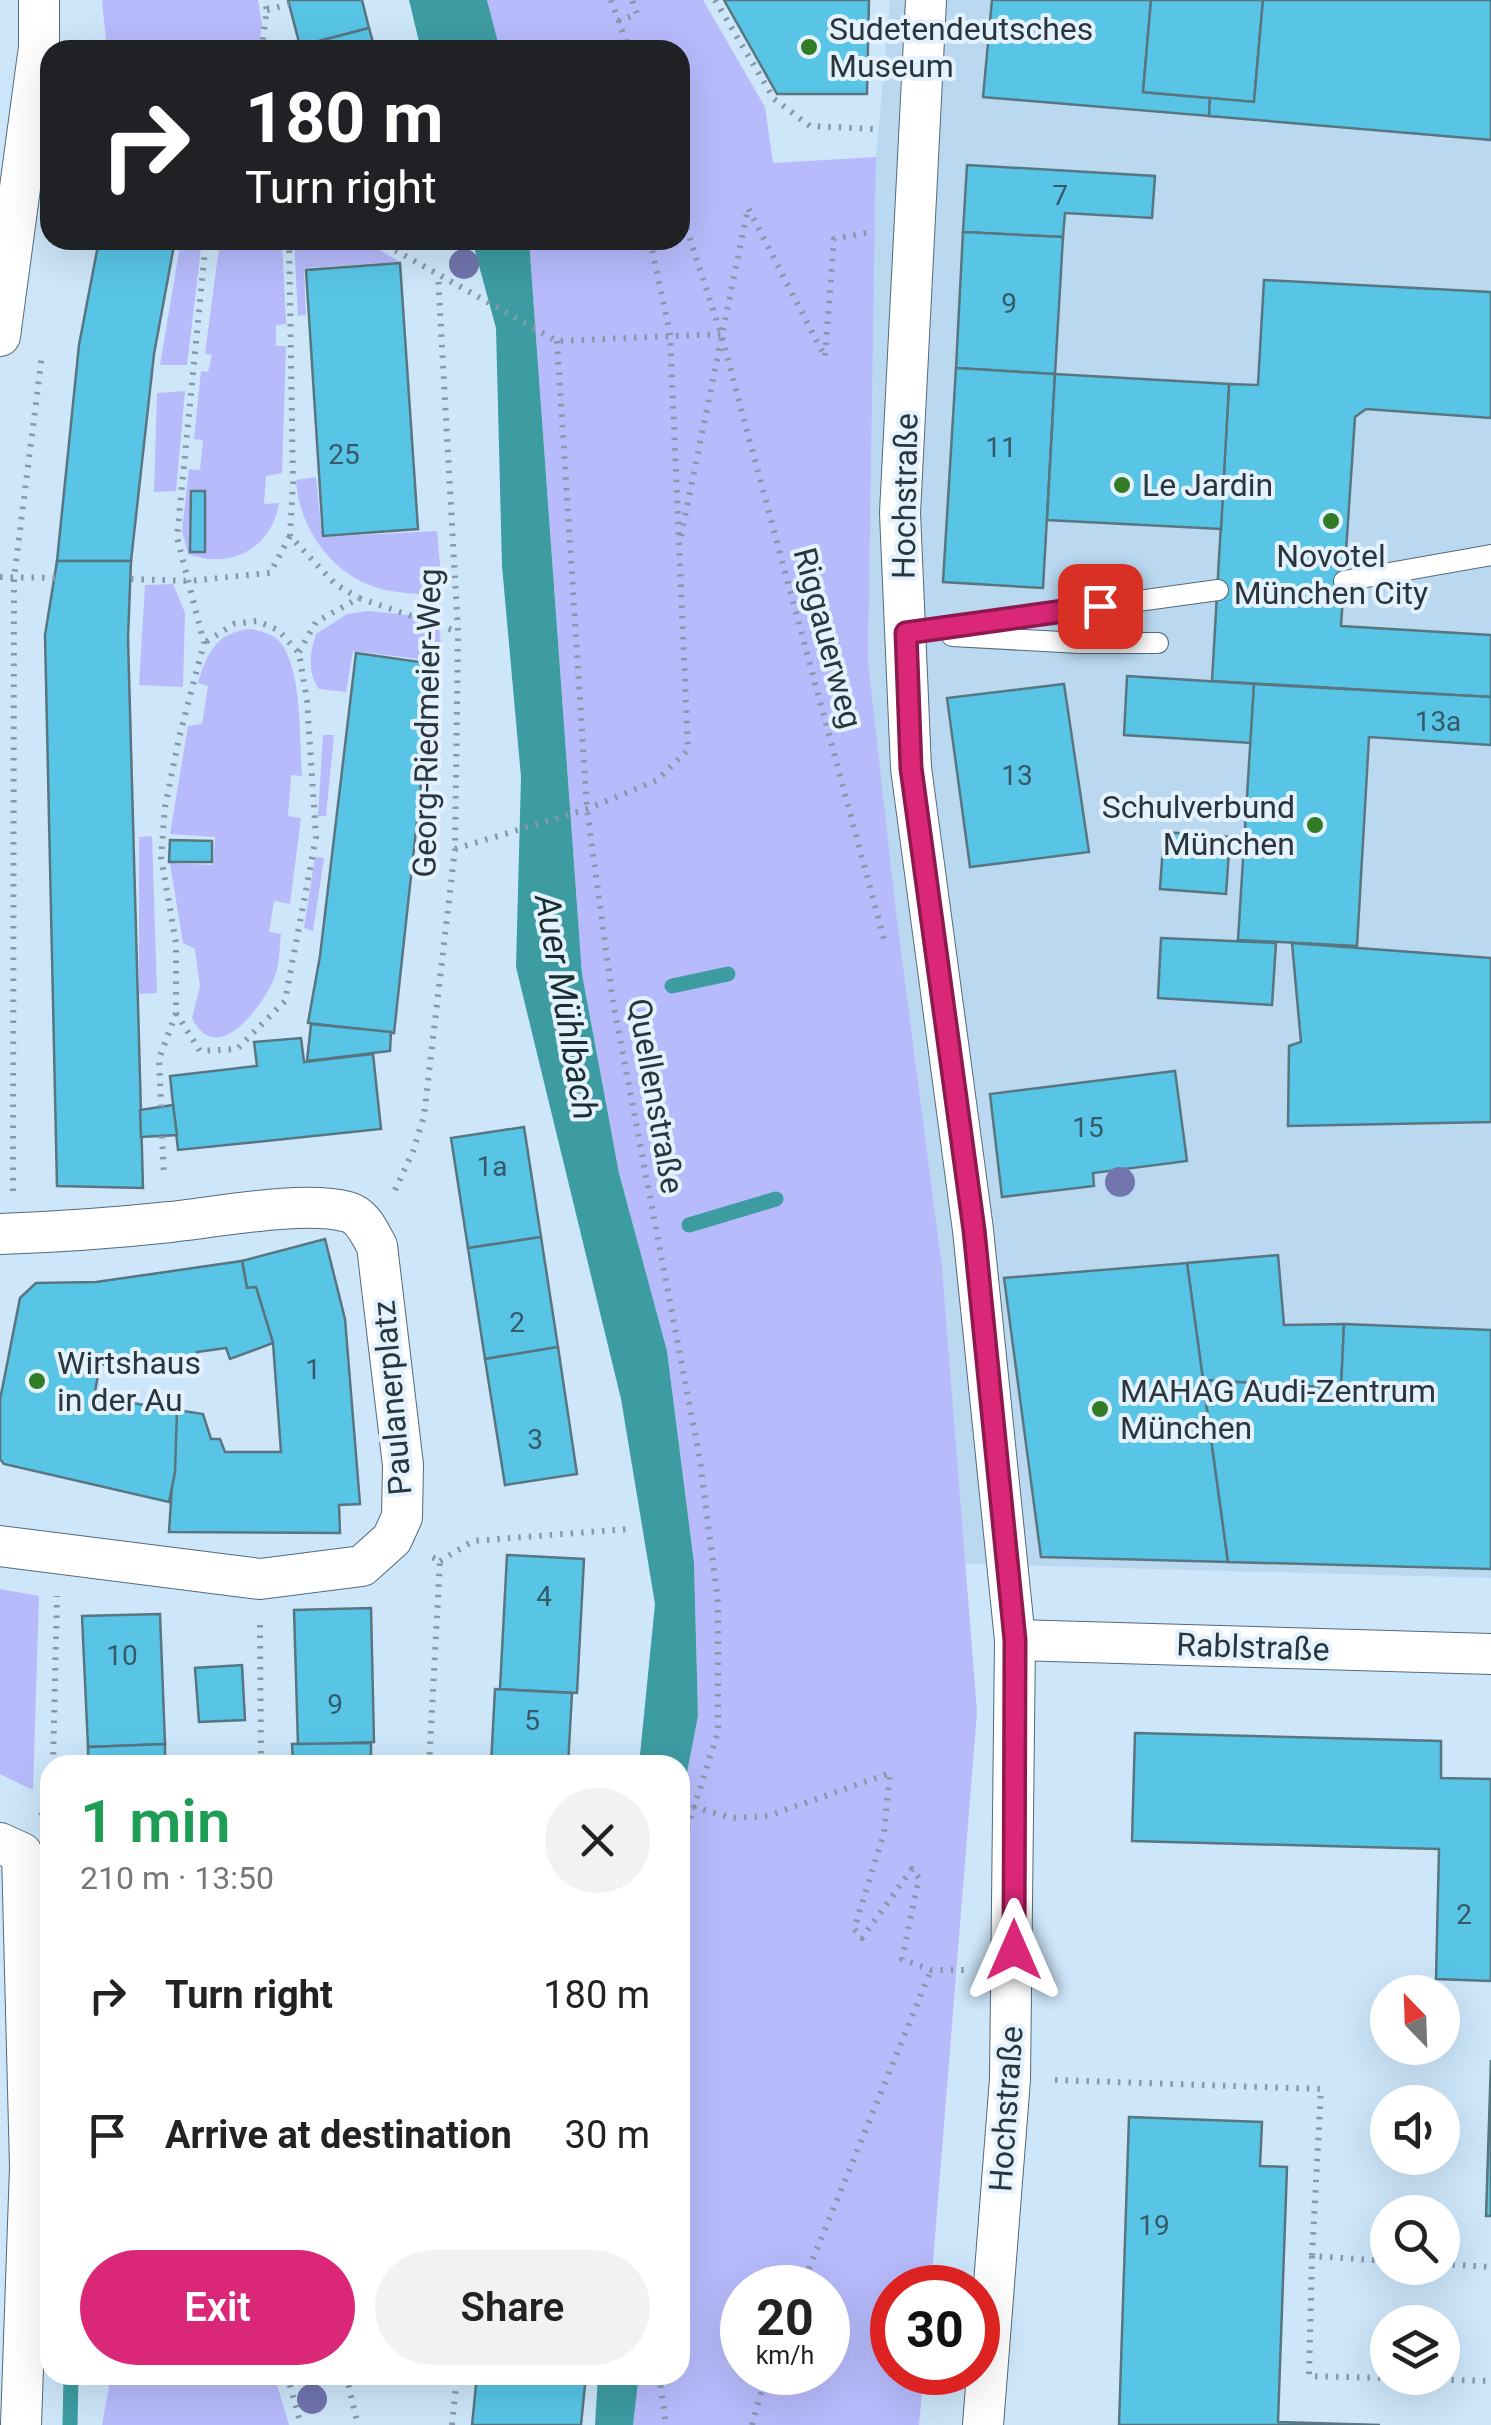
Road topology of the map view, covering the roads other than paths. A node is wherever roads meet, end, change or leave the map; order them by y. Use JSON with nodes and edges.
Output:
{"nodes":[{"id":1,"x":39,"y":0,"type":"edge"},
{"id":2,"x":926,"y":0,"type":"edge"},
{"id":3,"x":0,"y":336,"type":"edge"},
{"id":4,"x":1491,"y":555,"type":"edge"},
{"id":5,"x":1344,"y":581,"type":"dead end"},
{"id":6,"x":1218,"y":590,"type":"dead end"},
{"id":7,"x":906,"y":633,"type":"junction"},
{"id":8,"x":1158,"y":643,"type":"dead end"},
{"id":9,"x":7,"y":1233,"type":"edge"},
{"id":10,"x":0,"y":1546,"type":"edge"},
{"id":11,"x":1015,"y":1640,"type":"junction"},
{"id":12,"x":1491,"y":1654,"type":"edge"},
{"id":13,"x":0,"y":1843,"type":"edge"},
{"id":14,"x":21,"y":2425,"type":"edge"},
{"id":15,"x":983,"y":2425,"type":"edge"}],
"edges":[{"from":1,"to":3,"type":"street"},
{"from":2,"to":7,"type":"street","name":"Hochstraße"},
{"from":4,"to":5,"type":"lane"},
{"from":6,"to":7,"type":"lane"},
{"from":7,"to":8,"type":"lane"},
{"from":7,"to":11,"type":"street","name":"Hochstraße"},
{"from":9,"to":10,"type":"street","name":"Paulanerplatz"},
{"from":11,"to":12,"type":"street","name":"Rablstraße"},
{"from":11,"to":15,"type":"street","name":"Hochstraße"},
{"from":13,"to":14,"type":"street"}]}
